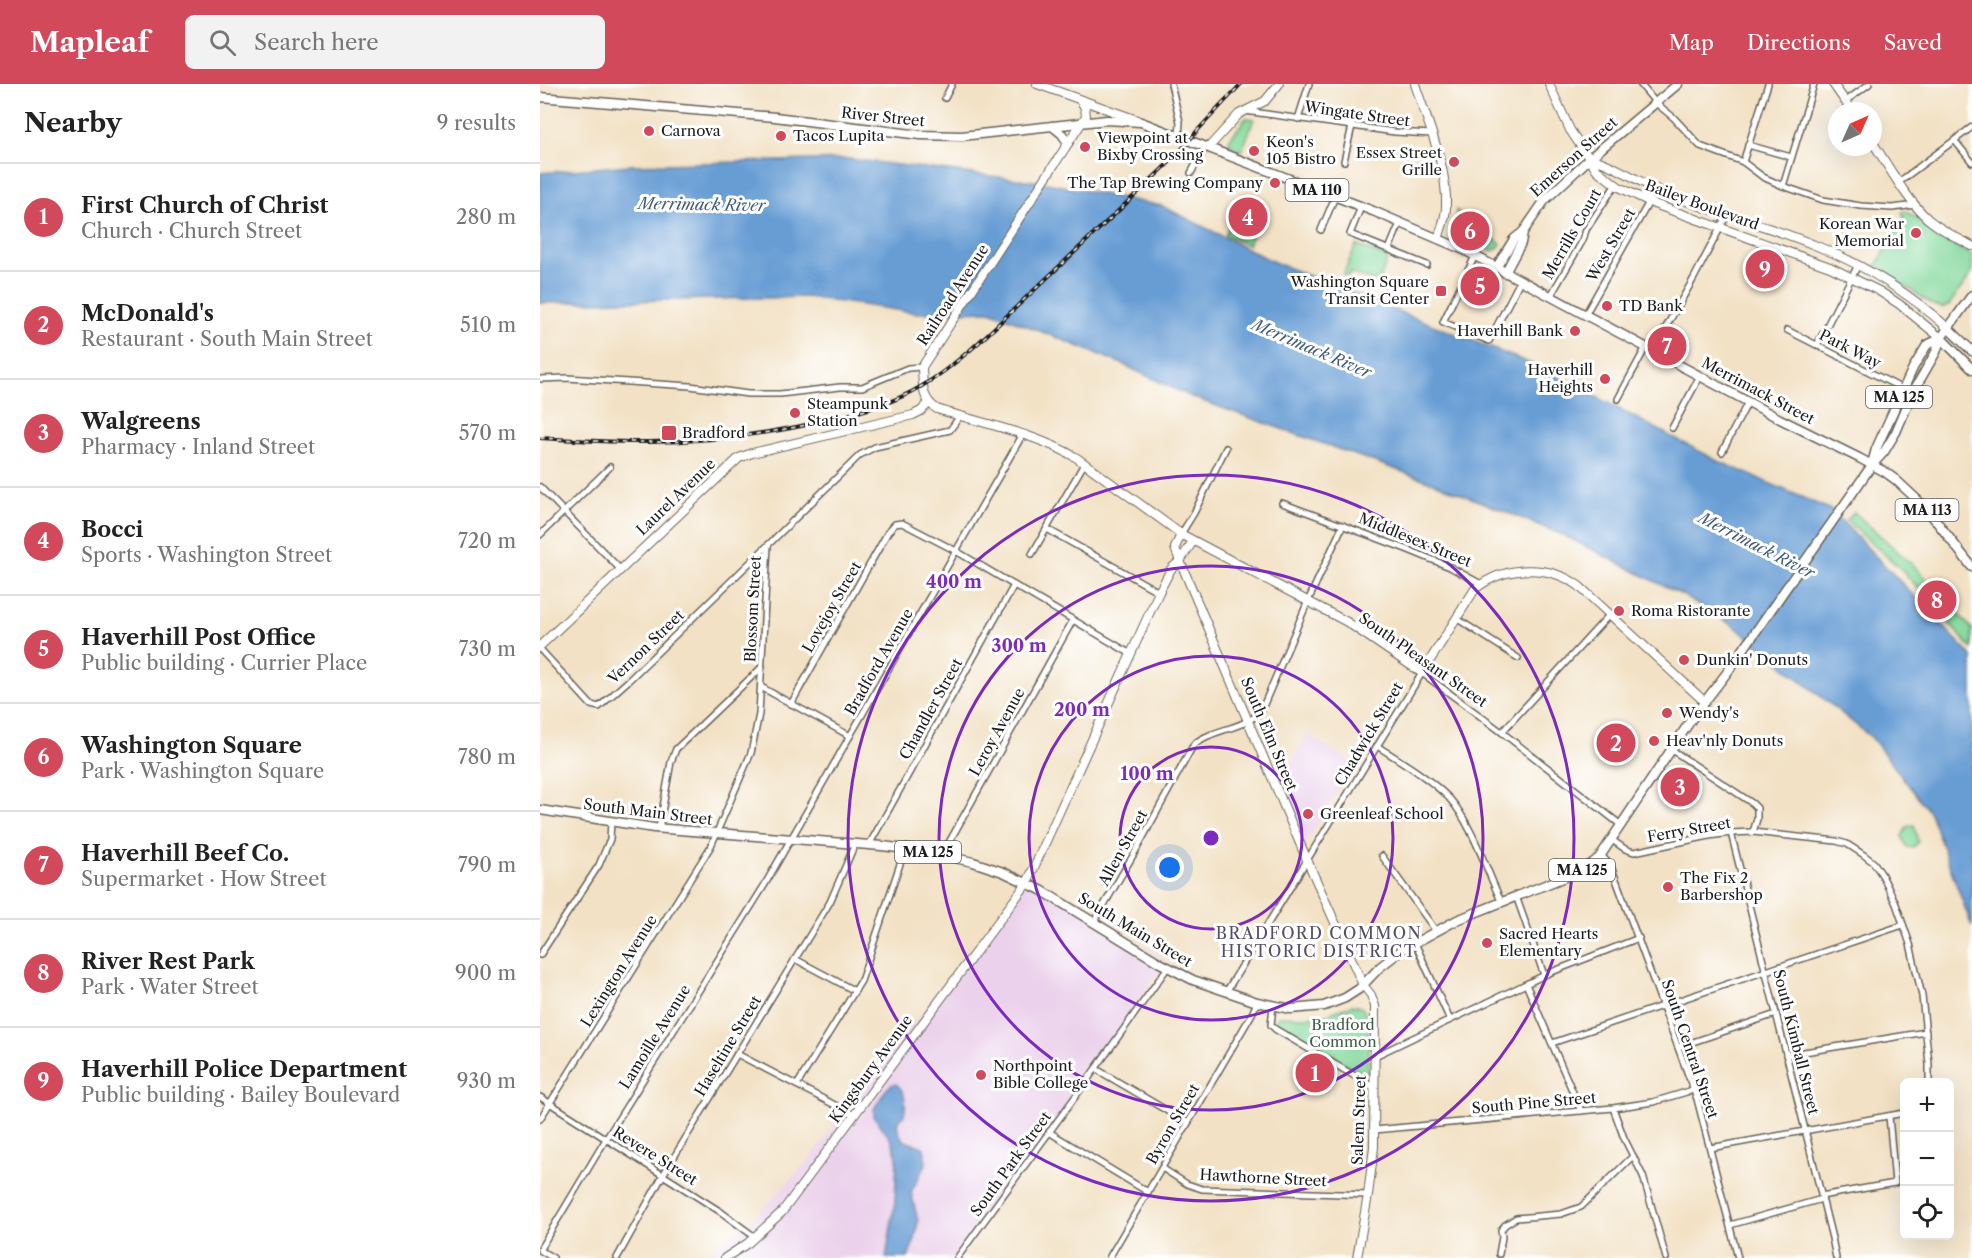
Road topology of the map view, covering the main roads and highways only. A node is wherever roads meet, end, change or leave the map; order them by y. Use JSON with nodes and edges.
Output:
{"nodes":[{"id":1,"x":1036,"y":84,"type":"edge"},
{"id":2,"x":1279,"y":84,"type":"edge"},
{"id":3,"x":1415,"y":84,"type":"edge"},
{"id":4,"x":1549,"y":84,"type":"edge"},
{"id":5,"x":1678,"y":84,"type":"edge"},
{"id":6,"x":1833,"y":84,"type":"edge"},
{"id":7,"x":540,"y":97,"type":"edge"},
{"id":8,"x":1081,"y":101,"type":"junction"},
{"id":9,"x":1847,"y":102,"type":"edge"},
{"id":10,"x":1141,"y":122,"type":"junction"},
{"id":11,"x":1081,"y":123,"type":"junction"},
{"id":12,"x":1052,"y":126,"type":"junction"},
{"id":13,"x":1067,"y":144,"type":"junction"},
{"id":14,"x":1207,"y":147,"type":"junction"},
{"id":15,"x":1882,"y":156,"type":"edge"},
{"id":16,"x":1590,"y":158,"type":"junction"},
{"id":17,"x":1523,"y":232,"type":"junction"},
{"id":18,"x":1438,"y":239,"type":"junction"},
{"id":19,"x":1972,"y":246,"type":"edge"},
{"id":20,"x":1496,"y":268,"type":"junction"},
{"id":21,"x":1505,"y":273,"type":"junction"},
{"id":22,"x":1972,"y":295,"type":"edge"},
{"id":23,"x":1948,"y":328,"type":"junction"},
{"id":24,"x":1941,"y":338,"type":"junction"},
{"id":25,"x":1972,"y":351,"type":"edge"},
{"id":26,"x":1972,"y":369,"type":"edge"},
{"id":27,"x":929,"y":403,"type":"junction"},
{"id":28,"x":1872,"y":465,"type":"junction"},
{"id":29,"x":1181,"y":534,"type":"junction"},
{"id":30,"x":1193,"y":541,"type":"junction"},
{"id":31,"x":1180,"y":561,"type":"junction"},
{"id":32,"x":1972,"y":567,"type":"edge"},
{"id":33,"x":1480,"y":584,"type":"joint"},
{"id":34,"x":540,"y":648,"type":"edge"},
{"id":35,"x":1422,"y":673,"type":"joint"},
{"id":36,"x":1704,"y":702,"type":"junction"},
{"id":37,"x":540,"y":810,"type":"edge"},
{"id":38,"x":1027,"y":883,"type":"junction"},
{"id":39,"x":1363,"y":985,"type":"junction"},
{"id":40,"x":725,"y":1258,"type":"edge"},
{"id":41,"x":1357,"y":1258,"type":"edge"}],
"edges":[{"from":1,"to":8,"type":"main road"},
{"from":2,"to":14,"type":"main road"},
{"from":3,"to":18,"type":"main road"},
{"from":4,"to":16,"type":"main road"},
{"from":5,"to":16,"type":"main road","name":"Emerson Street"},
{"from":6,"to":9,"type":"main road"},
{"from":7,"to":12,"type":"main road","name":"River Street","number":"MA 110"},
{"from":8,"to":10,"type":"main road"},
{"from":8,"to":11,"type":"main road"},
{"from":10,"to":11,"type":"main road","number":"MA 110"},
{"from":10,"to":14,"type":"main road","number":"MA 110"},
{"from":11,"to":12,"type":"main road","name":"River Street","number":"MA 110"},
{"from":11,"to":13,"type":"main road","name":"Railroad Avenue"},
{"from":12,"to":13,"type":"main road"},
{"from":13,"to":27,"type":"main road","name":"Railroad Avenue"},
{"from":14,"to":18,"type":"main road","number":"MA 110"},
{"from":15,"to":19,"type":"main road"},
{"from":16,"to":17,"type":"main road","name":"Emerson Street"},
{"from":16,"to":23,"type":"main road","name":"Bailey Boulevard"},
{"from":16,"to":24,"type":"main road","name":"Bailey Boulevard"},
{"from":17,"to":20,"type":"main road","name":"Emerson Street"},
{"from":17,"to":21,"type":"main road","name":"Emerson Street"},
{"from":18,"to":20,"type":"main road","number":"MA 110"},
{"from":20,"to":21,"type":"main road","number":"MA 110"},
{"from":21,"to":28,"type":"main road","name":"Merrimack Street","number":"MA 113"},
{"from":22,"to":23,"type":"main road"},
{"from":23,"to":24,"type":"main road"},
{"from":23,"to":25,"type":"main road"},
{"from":24,"to":26,"type":"main road"},
{"from":24,"to":28,"type":"main road","number":"MA 125"},
{"from":24,"to":28,"type":"main road","number":"MA 125"},
{"from":27,"to":29,"type":"main road"},
{"from":27,"to":34,"type":"main road","name":"Laurel Avenue"},
{"from":28,"to":32,"type":"main road","number":"MA 113"},
{"from":28,"to":36,"type":"main road","name":"South Main Street","number":"MA 125"},
{"from":29,"to":30,"type":"main road"},
{"from":29,"to":31,"type":"main road","name":"South Elm Street"},
{"from":30,"to":31,"type":"main road"},
{"from":30,"to":35,"type":"main road","name":"South Pleasant Street"},
{"from":31,"to":38,"type":"main road","name":"Kingsbury Avenue"},
{"from":31,"to":39,"type":"main road","name":"South Elm Street"},
{"from":33,"to":35,"type":"main road","name":"Chadwick Street"},
{"from":33,"to":36,"type":"main road","name":"Middlesex Street"},
{"from":36,"to":39,"type":"main road","name":"South Main Street","number":"MA 125"},
{"from":37,"to":38,"type":"main road","name":"South Main Street","number":"MA 125"},
{"from":38,"to":39,"type":"main road","name":"South Main Street","number":"MA 125"},
{"from":38,"to":40,"type":"main road","name":"Kingsbury Avenue"},
{"from":39,"to":41,"type":"main road","name":"Salem Street"}]}
